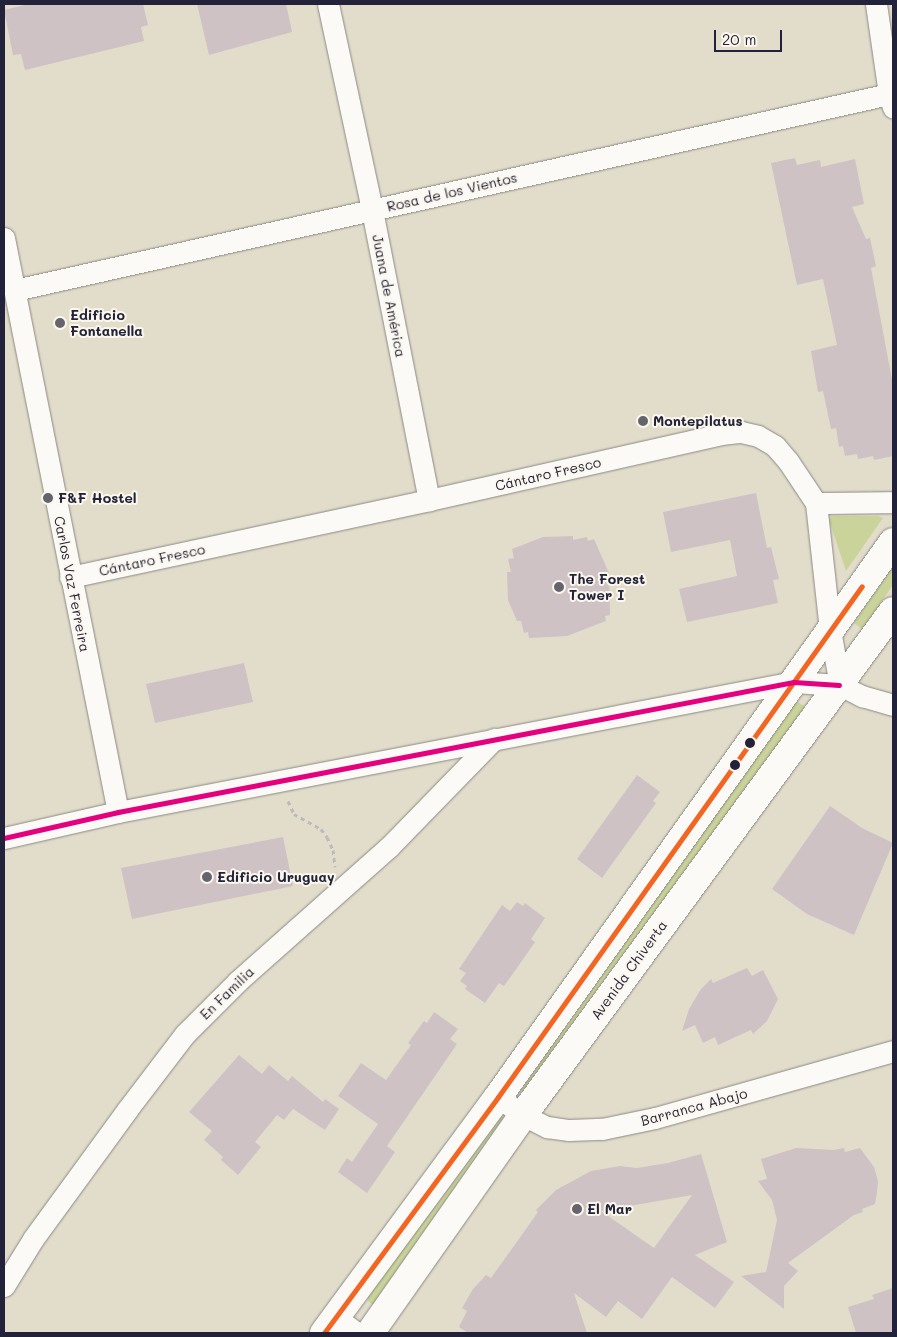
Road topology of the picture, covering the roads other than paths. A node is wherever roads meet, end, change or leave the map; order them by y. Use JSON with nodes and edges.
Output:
{"nodes":[{"id":1,"x":328,"y":4,"type":"edge"},
{"id":2,"x":876,"y":4,"type":"edge"},
{"id":3,"x":891,"y":101,"type":"edge"},
{"id":4,"x":372,"y":210,"type":"junction"},
{"id":5,"x":4,"y":238,"type":"edge"},
{"id":6,"x":15,"y":290,"type":"junction"},
{"id":7,"x":429,"y":500,"type":"junction"},
{"id":8,"x":893,"y":502,"type":"edge"},
{"id":9,"x":816,"y":503,"type":"junction"},
{"id":10,"x":893,"y":542,"type":"edge"},
{"id":11,"x":70,"y":577,"type":"junction"},
{"id":12,"x":893,"y":611,"type":"edge"},
{"id":13,"x":830,"y":630,"type":"junction"},
{"id":14,"x":794,"y":682,"type":"junction"},
{"id":15,"x":840,"y":685,"type":"junction"},
{"id":16,"x":893,"y":705,"type":"edge"},
{"id":17,"x":494,"y":739,"type":"junction"},
{"id":18,"x":118,"y":812,"type":"junction"},
{"id":19,"x":4,"y":838,"type":"edge"},
{"id":20,"x":893,"y":1052,"type":"edge"},
{"id":21,"x":498,"y":1097,"type":"junction"},
{"id":22,"x":523,"y":1115,"type":"junction"},
{"id":23,"x":4,"y":1286,"type":"edge"},
{"id":24,"x":329,"y":1325,"type":"edge"},
{"id":25,"x":357,"y":1333,"type":"edge"},
{"id":26,"x":370,"y":1333,"type":"edge"}],
"edges":[{"from":1,"to":4,"type":"street","name":"Juana de América"},
{"from":2,"to":3,"type":"street"},
{"from":3,"to":4,"type":"street","name":"Rosa de los Vientos"},
{"from":4,"to":6,"type":"street","name":"Rosa de los Vientos"},
{"from":4,"to":7,"type":"street","name":"Juana de América"},
{"from":5,"to":6,"type":"street","name":"Carlos Vaz Ferreira"},
{"from":6,"to":11,"type":"street","name":"Carlos Vaz Ferreira"},
{"from":7,"to":9,"type":"street","name":"Cántaro Fresco"},
{"from":7,"to":11,"type":"street","name":"Cántaro Fresco"},
{"from":8,"to":9,"type":"street"},
{"from":9,"to":13,"type":"street","name":"Cántaro Fresco"},
{"from":10,"to":13,"type":"street"},
{"from":11,"to":18,"type":"street","name":"Carlos Vaz Ferreira"},
{"from":12,"to":15,"type":"street","name":"Avenida Chiverta"},
{"from":13,"to":14,"type":"street"},
{"from":13,"to":15,"type":"street","name":"Cántaro Fresco"},
{"from":14,"to":15,"type":"street"},
{"from":14,"to":17,"type":"street"},
{"from":14,"to":21,"type":"street"},
{"from":15,"to":16,"type":"street"},
{"from":15,"to":22,"type":"street","name":"Avenida Chiverta"},
{"from":17,"to":18,"type":"street"},
{"from":17,"to":23,"type":"street","name":"En Familia"},
{"from":18,"to":19,"type":"street"},
{"from":20,"to":22,"type":"street","name":"Barranca Abajo"},
{"from":21,"to":22,"type":"street","name":"Barranca Abajo"},
{"from":21,"to":24,"type":"street"},
{"from":22,"to":26,"type":"street","name":"Avenida Chiverta"},
{"from":24,"to":25,"type":"street"}]}
